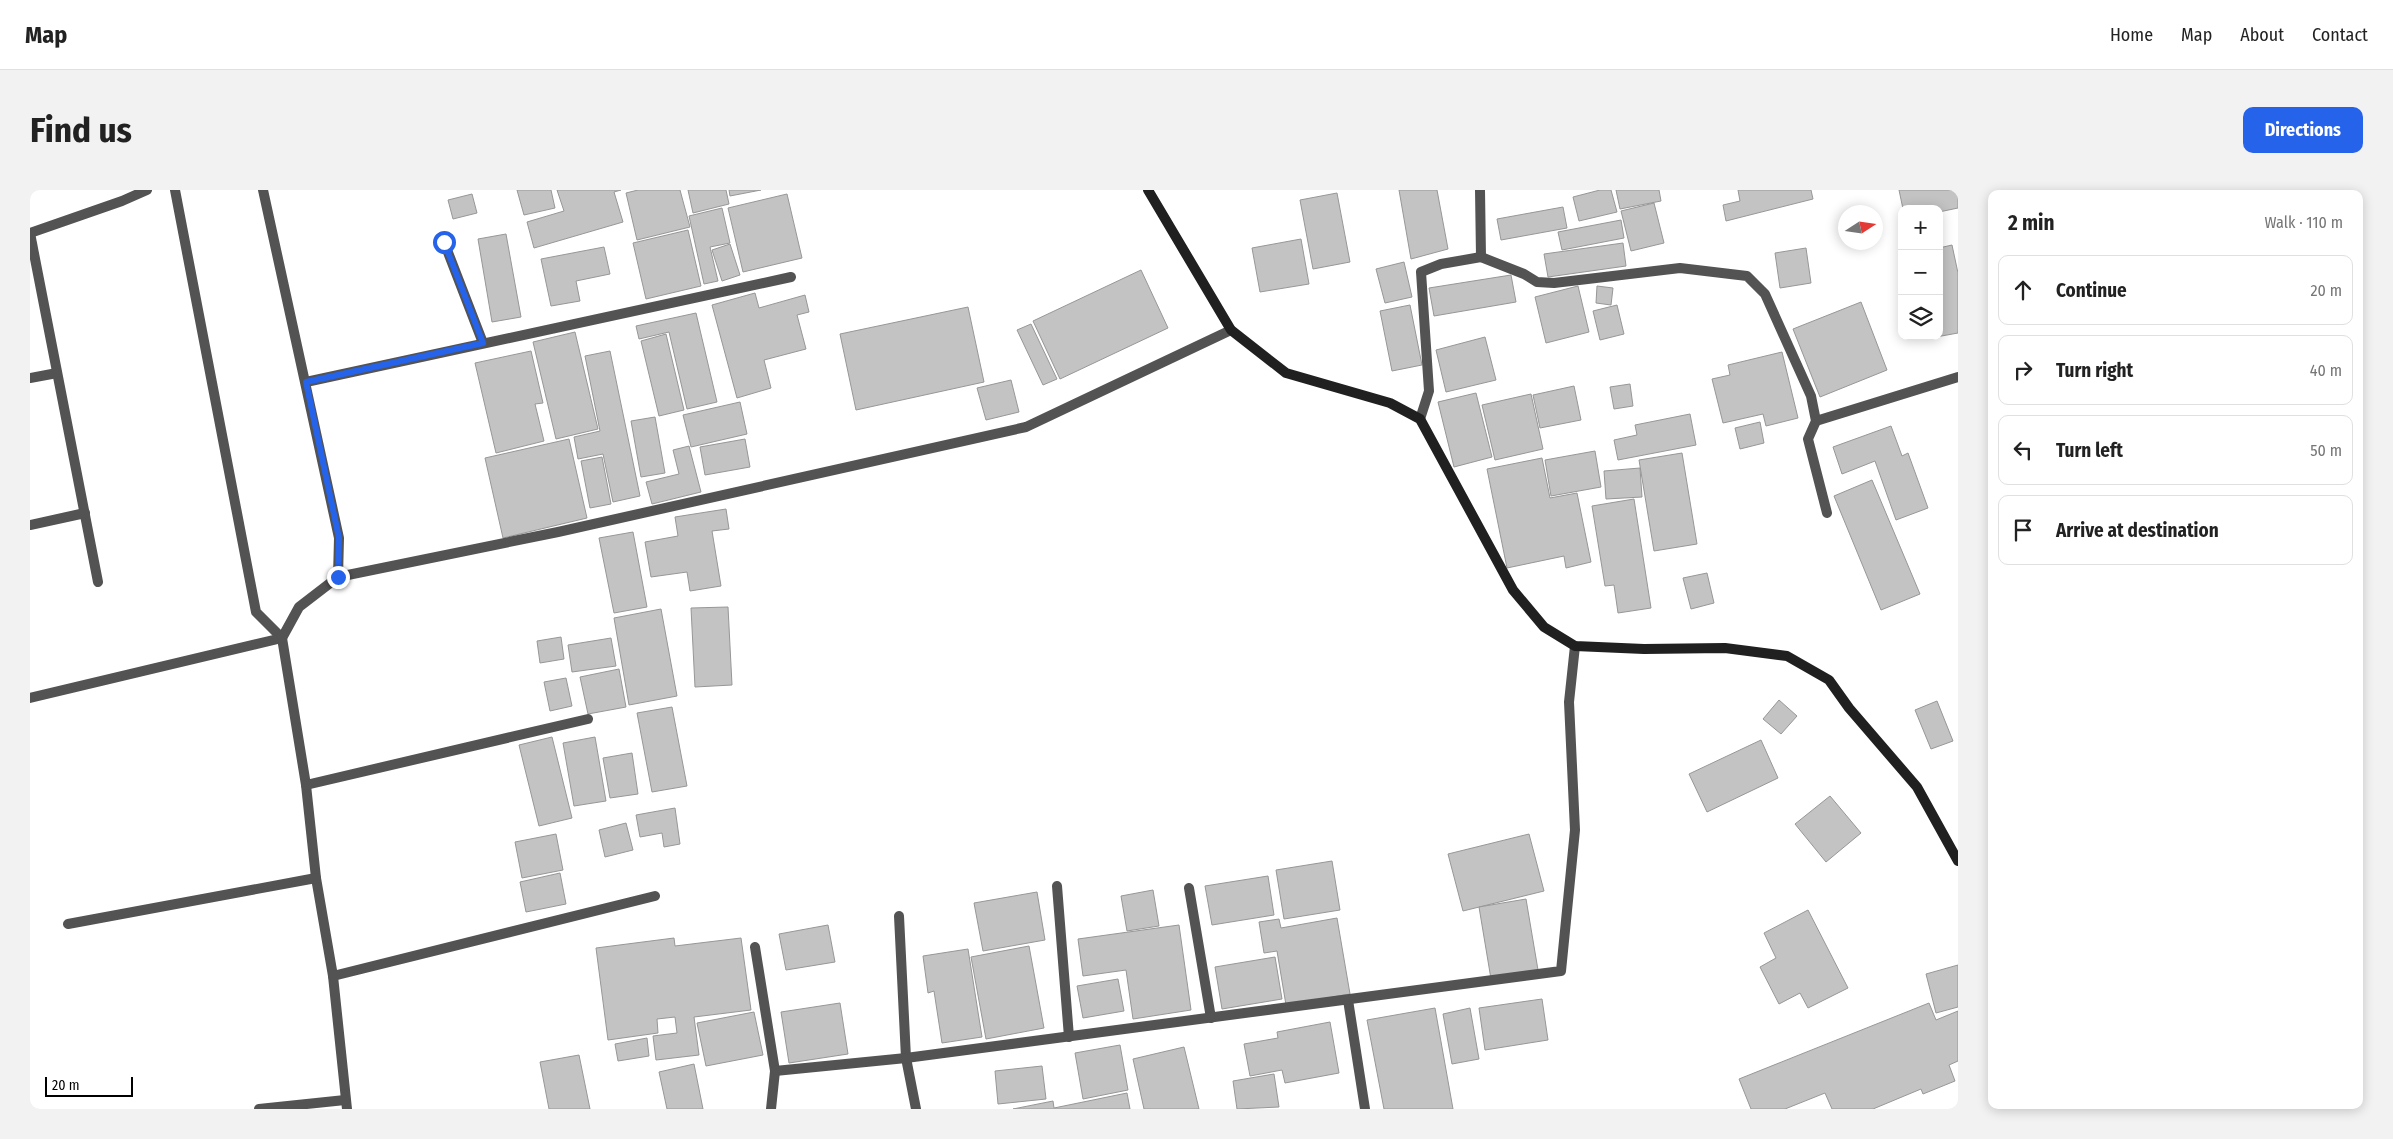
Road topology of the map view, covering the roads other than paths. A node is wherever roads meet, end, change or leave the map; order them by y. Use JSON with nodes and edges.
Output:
{"nodes":[{"id":1,"x":146,"y":190,"type":"edge"},
{"id":2,"x":175,"y":190,"type":"edge"},
{"id":3,"x":263,"y":190,"type":"edge"},
{"id":4,"x":1148,"y":190,"type":"edge"},
{"id":5,"x":1480,"y":190,"type":"edge"},
{"id":6,"x":30,"y":233,"type":"edge"},
{"id":7,"x":444,"y":242,"type":"dead end"},
{"id":8,"x":1481,"y":257,"type":"junction"},
{"id":9,"x":790,"y":277,"type":"dead end"},
{"id":10,"x":1231,"y":330,"type":"junction"},
{"id":11,"x":483,"y":343,"type":"junction"},
{"id":12,"x":57,"y":373,"type":"junction"},
{"id":13,"x":1958,"y":377,"type":"edge"},
{"id":14,"x":30,"y":378,"type":"edge"},
{"id":15,"x":306,"y":382,"type":"junction"},
{"id":16,"x":1420,"y":419,"type":"junction"},
{"id":17,"x":1816,"y":421,"type":"junction"},
{"id":18,"x":85,"y":513,"type":"junction"},
{"id":19,"x":1827,"y":513,"type":"dead end"},
{"id":20,"x":30,"y":525,"type":"edge"},
{"id":21,"x":338,"y":577,"type":"junction"},
{"id":22,"x":98,"y":582,"type":"dead end"},
{"id":23,"x":282,"y":638,"type":"junction"},
{"id":24,"x":1575,"y":646,"type":"junction"},
{"id":25,"x":30,"y":698,"type":"edge"},
{"id":26,"x":588,"y":719,"type":"dead end"},
{"id":27,"x":306,"y":785,"type":"junction"},
{"id":28,"x":1958,"y":861,"type":"edge"},
{"id":29,"x":316,"y":878,"type":"junction"},
{"id":30,"x":1058,"y":886,"type":"dead end"},
{"id":31,"x":1189,"y":888,"type":"dead end"},
{"id":32,"x":654,"y":896,"type":"dead end"},
{"id":33,"x":899,"y":916,"type":"dead end"},
{"id":34,"x":68,"y":924,"type":"dead end"},
{"id":35,"x":755,"y":947,"type":"dead end"},
{"id":36,"x":333,"y":976,"type":"junction"},
{"id":37,"x":1348,"y":1000,"type":"junction"},
{"id":38,"x":1211,"y":1018,"type":"junction"},
{"id":39,"x":1069,"y":1037,"type":"junction"},
{"id":40,"x":906,"y":1058,"type":"junction"},
{"id":41,"x":775,"y":1071,"type":"junction"},
{"id":42,"x":346,"y":1104,"type":"edge"},
{"id":43,"x":259,"y":1109,"type":"edge"},
{"id":44,"x":771,"y":1109,"type":"edge"},
{"id":45,"x":916,"y":1109,"type":"edge"},
{"id":46,"x":1366,"y":1109,"type":"edge"}],
"edges":[{"from":1,"to":6,"type":"street"},
{"from":2,"to":23,"type":"street"},
{"from":3,"to":15,"type":"street"},
{"from":4,"to":10,"type":"main road"},
{"from":5,"to":8,"type":"street"},
{"from":6,"to":12,"type":"street"},
{"from":7,"to":11,"type":"street"},
{"from":8,"to":16,"type":"street"},
{"from":8,"to":17,"type":"street"},
{"from":9,"to":11,"type":"street"},
{"from":10,"to":16,"type":"main road"},
{"from":10,"to":21,"type":"street"},
{"from":11,"to":15,"type":"street"},
{"from":12,"to":14,"type":"street"},
{"from":12,"to":18,"type":"street"},
{"from":13,"to":17,"type":"street"},
{"from":15,"to":21,"type":"street"},
{"from":16,"to":24,"type":"main road"},
{"from":17,"to":19,"type":"street"},
{"from":18,"to":20,"type":"street"},
{"from":18,"to":22,"type":"street"},
{"from":21,"to":23,"type":"street"},
{"from":23,"to":25,"type":"street"},
{"from":23,"to":27,"type":"street"},
{"from":24,"to":28,"type":"main road"},
{"from":24,"to":37,"type":"street"},
{"from":26,"to":27,"type":"street"},
{"from":27,"to":29,"type":"street"},
{"from":29,"to":34,"type":"street"},
{"from":29,"to":36,"type":"street"},
{"from":30,"to":39,"type":"street"},
{"from":31,"to":38,"type":"street"},
{"from":32,"to":36,"type":"street"},
{"from":33,"to":40,"type":"street"},
{"from":35,"to":41,"type":"street"},
{"from":36,"to":42,"type":"street"},
{"from":37,"to":38,"type":"street"},
{"from":37,"to":46,"type":"street"},
{"from":38,"to":39,"type":"street"},
{"from":39,"to":40,"type":"street"},
{"from":40,"to":41,"type":"street"},
{"from":40,"to":45,"type":"street"},
{"from":41,"to":44,"type":"street"},
{"from":42,"to":43,"type":"street"}]}
